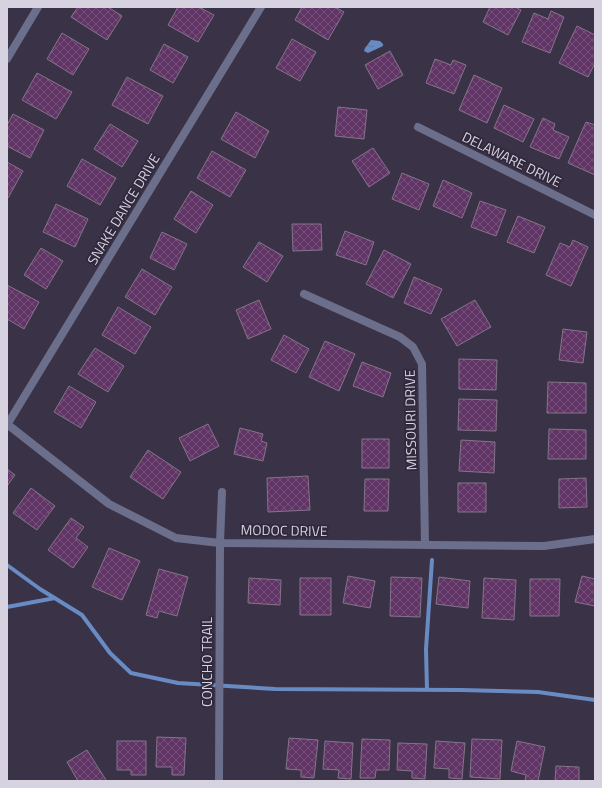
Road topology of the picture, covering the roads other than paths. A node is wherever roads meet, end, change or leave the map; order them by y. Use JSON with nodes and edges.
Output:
{"nodes":[{"id":1,"x":38,"y":7,"type":"edge"},
{"id":2,"x":261,"y":7,"type":"edge"},
{"id":3,"x":7,"y":59,"type":"edge"},
{"id":4,"x":418,"y":127,"type":"dead end"},
{"id":5,"x":595,"y":215,"type":"edge"},
{"id":6,"x":304,"y":294,"type":"dead end"},
{"id":7,"x":7,"y":424,"type":"edge"},
{"id":8,"x":222,"y":492,"type":"dead end"},
{"id":9,"x":595,"y":539,"type":"edge"},
{"id":10,"x":220,"y":543,"type":"junction"},
{"id":11,"x":425,"y":545,"type":"junction"},
{"id":12,"x":219,"y":781,"type":"edge"}],
"edges":[{"from":1,"to":3,"type":"street"},
{"from":2,"to":7,"type":"street","name":"SNAKE DANCE DRIVE"},
{"from":4,"to":5,"type":"street","name":"DELAWARE DRIVE"},
{"from":6,"to":11,"type":"street","name":"MISSOURI DRIVE"},
{"from":7,"to":10,"type":"street","name":"MODOC DRIVE"},
{"from":8,"to":10,"type":"street","name":"CONCHO TRAIL"},
{"from":9,"to":11,"type":"street","name":"MODOC DRIVE"},
{"from":10,"to":11,"type":"street","name":"MODOC DRIVE"},
{"from":10,"to":12,"type":"street","name":"CONCHO TRAIL"}]}
